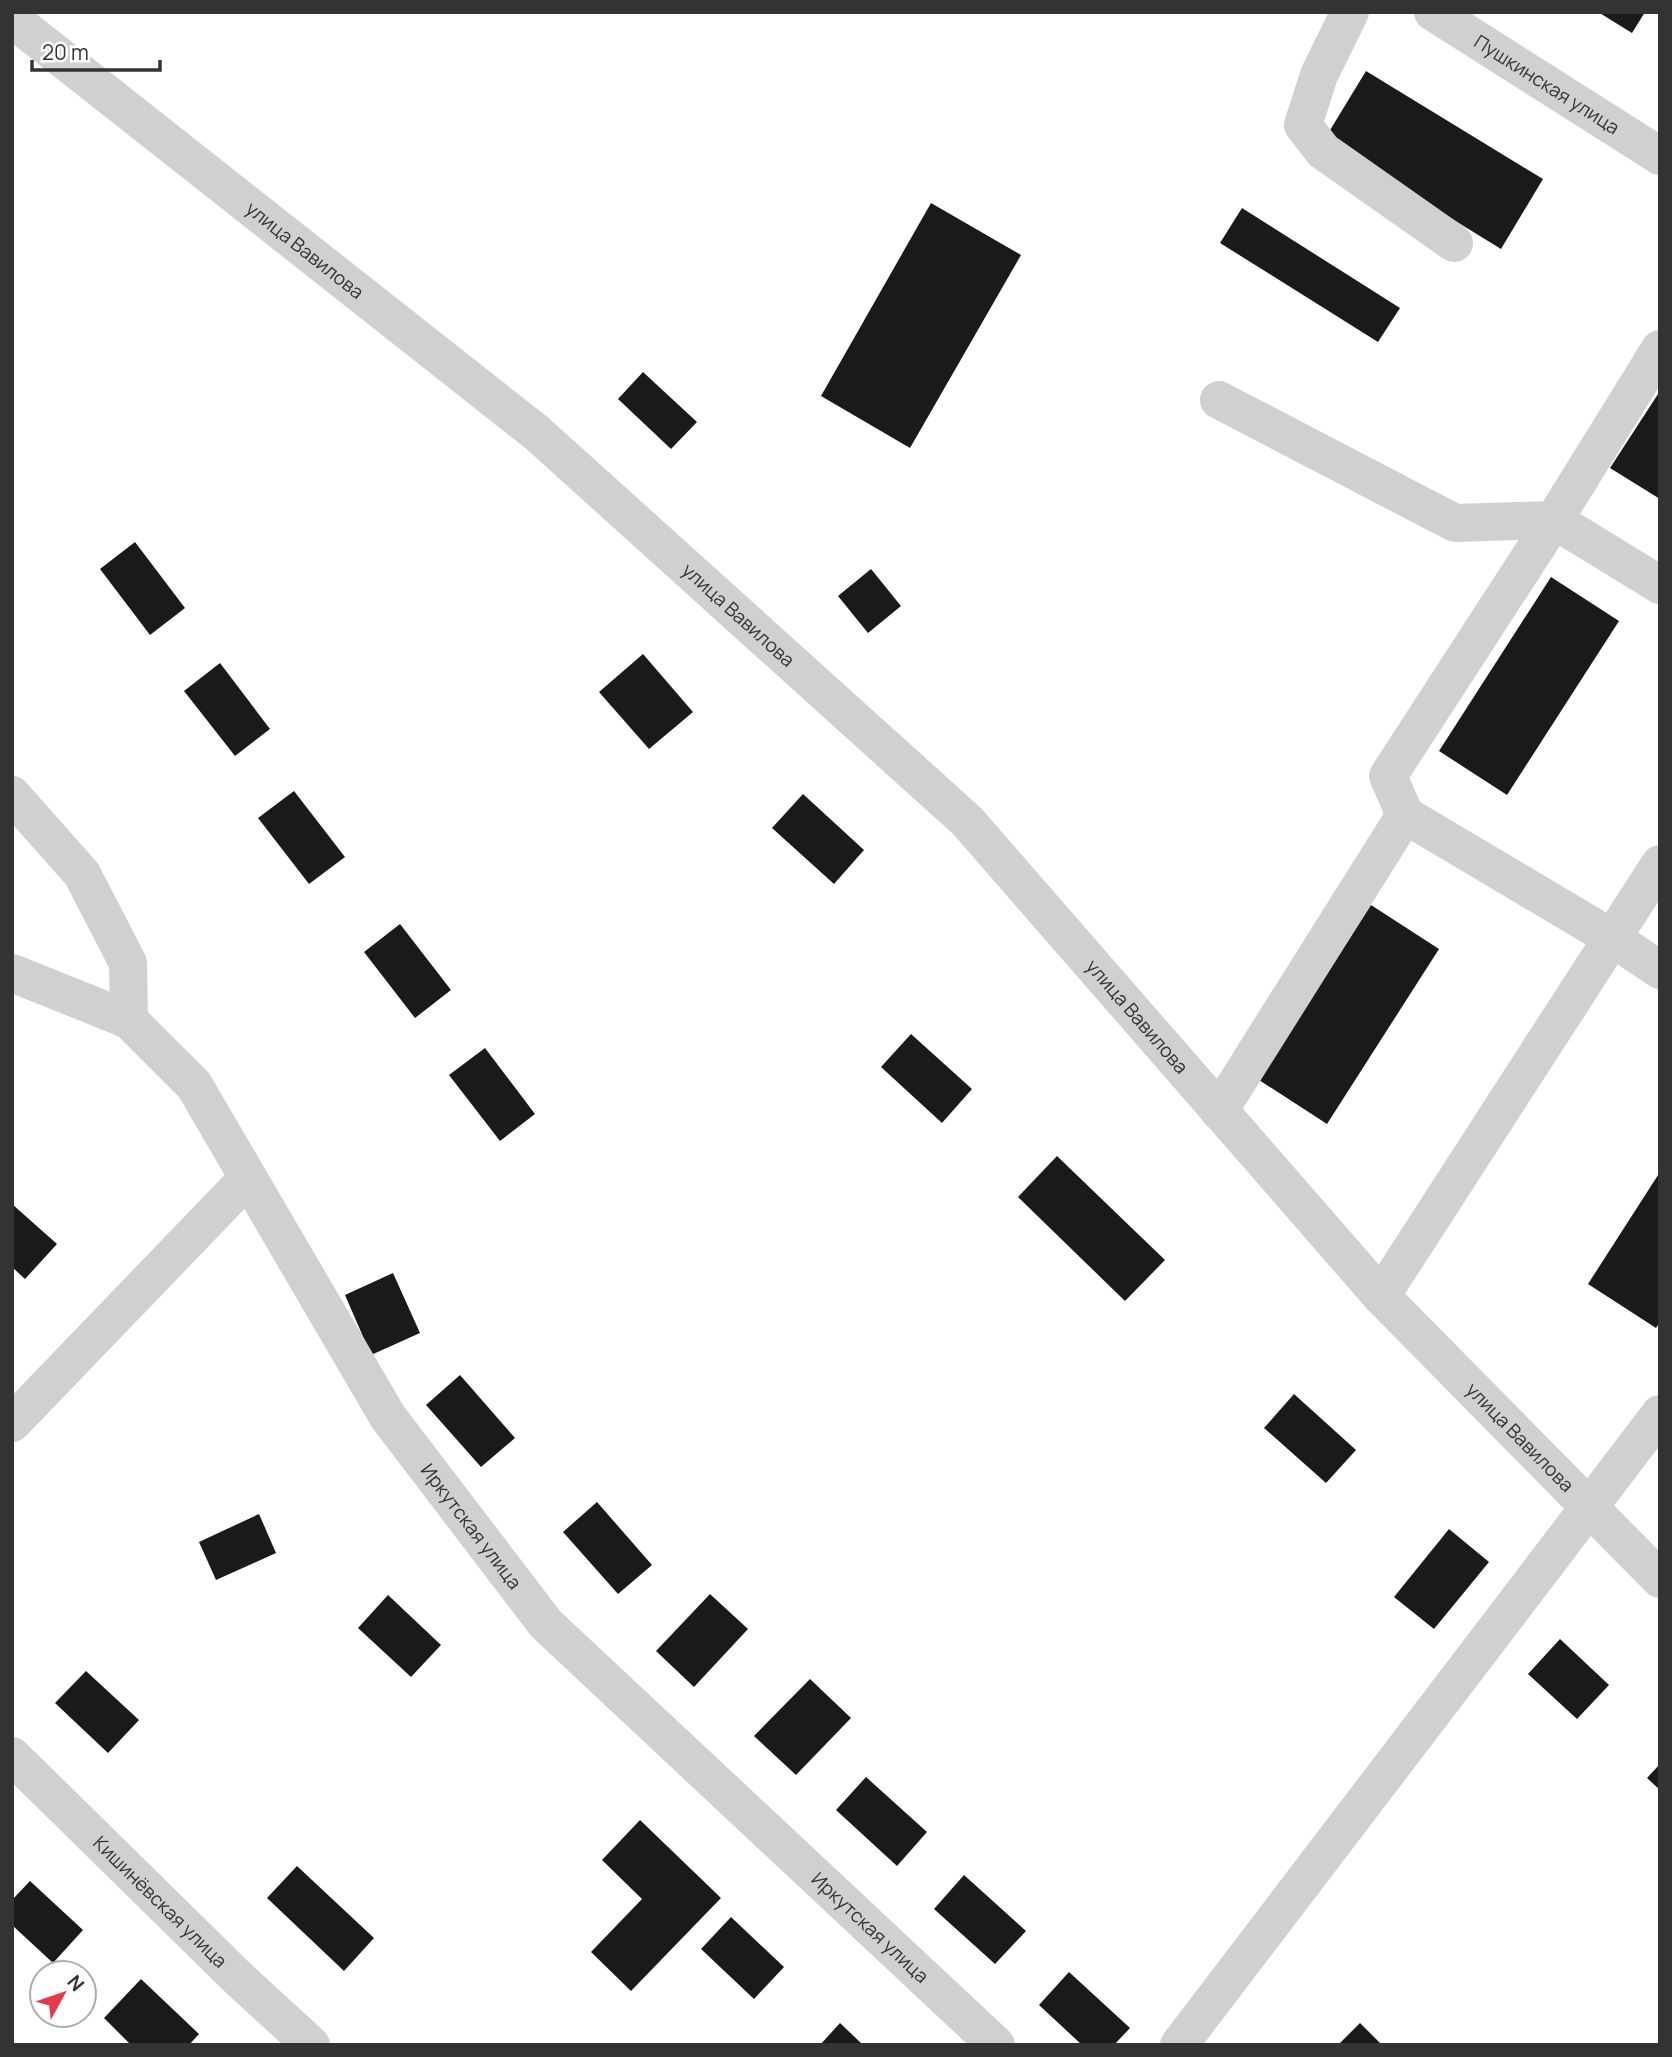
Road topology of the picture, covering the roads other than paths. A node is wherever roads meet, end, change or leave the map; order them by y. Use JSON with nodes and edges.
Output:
{"nodes":[{"id":1,"x":1350,"y":12,"type":"edge"},
{"id":2,"x":1433,"y":12,"type":"edge"},
{"id":3,"x":12,"y":19,"type":"edge"},
{"id":4,"x":1660,"y":156,"type":"edge"},
{"id":5,"x":1454,"y":243,"type":"dead end"},
{"id":6,"x":1660,"y":349,"type":"edge"},
{"id":7,"x":1219,"y":400,"type":"dead end"},
{"id":8,"x":1554,"y":520,"type":"junction"},
{"id":9,"x":1660,"y":585,"type":"edge"},
{"id":10,"x":12,"y":795,"type":"edge"},
{"id":11,"x":1405,"y":815,"type":"junction"},
{"id":12,"x":1660,"y":864,"type":"edge"},
{"id":13,"x":1612,"y":938,"type":"junction"},
{"id":14,"x":1660,"y":970,"type":"edge"},
{"id":15,"x":12,"y":974,"type":"edge"},
{"id":16,"x":129,"y":1020,"type":"junction"},
{"id":17,"x":1219,"y":1111,"type":"junction"},
{"id":18,"x":247,"y":1179,"type":"junction"},
{"id":19,"x":1381,"y":1296,"type":"junction"},
{"id":20,"x":1660,"y":1414,"type":"edge"},
{"id":21,"x":12,"y":1423,"type":"edge"},
{"id":22,"x":1588,"y":1509,"type":"junction"},
{"id":23,"x":1660,"y":1579,"type":"edge"},
{"id":24,"x":12,"y":1756,"type":"edge"},
{"id":25,"x":311,"y":2045,"type":"edge"},
{"id":26,"x":996,"y":2045,"type":"edge"},
{"id":27,"x":1179,"y":2045,"type":"edge"}],
"edges":[{"from":1,"to":5,"type":"street"},
{"from":2,"to":4,"type":"street","name":"Пушкинская улица"},
{"from":3,"to":17,"type":"street","name":"улица Вавилова"},
{"from":6,"to":8,"type":"street"},
{"from":7,"to":8,"type":"street"},
{"from":8,"to":9,"type":"street"},
{"from":8,"to":11,"type":"street"},
{"from":10,"to":16,"type":"street"},
{"from":11,"to":13,"type":"street"},
{"from":11,"to":17,"type":"street"},
{"from":12,"to":13,"type":"street"},
{"from":13,"to":14,"type":"street"},
{"from":13,"to":19,"type":"street"},
{"from":15,"to":16,"type":"street","name":"Иркутская улица"},
{"from":16,"to":18,"type":"street","name":"Иркутская улица"},
{"from":17,"to":19,"type":"street","name":"улица Вавилова"},
{"from":18,"to":21,"type":"street"},
{"from":18,"to":26,"type":"street","name":"Иркутская улица"},
{"from":19,"to":22,"type":"street","name":"улица Вавилова"},
{"from":20,"to":22,"type":"street"},
{"from":22,"to":23,"type":"street","name":"улица Вавилова"},
{"from":22,"to":27,"type":"street"},
{"from":24,"to":25,"type":"street","name":"Кишинёвская улица"}]}
